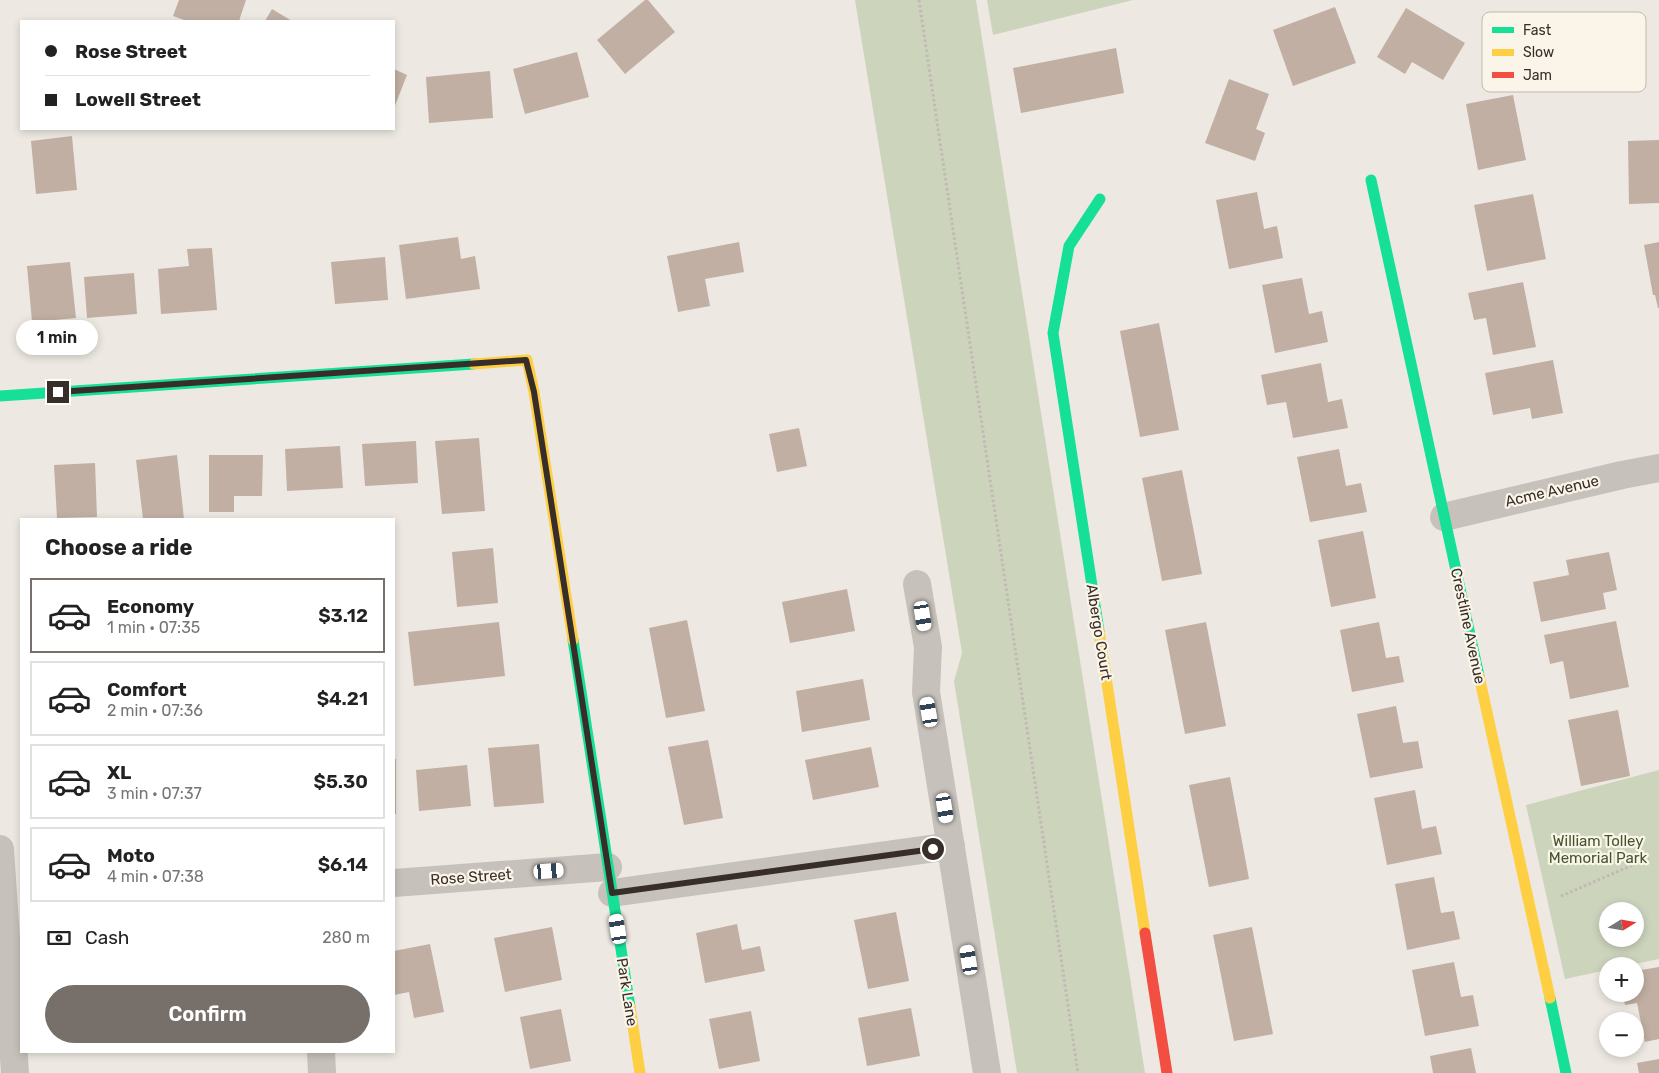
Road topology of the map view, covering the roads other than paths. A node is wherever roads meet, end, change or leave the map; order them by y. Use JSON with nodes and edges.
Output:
{"nodes":[{"id":1,"x":1371,"y":180,"type":"dead end"},
{"id":2,"x":1100,"y":199,"type":"dead end"},
{"id":3,"x":0,"y":396,"type":"edge"},
{"id":4,"x":1659,"y":468,"type":"edge"},
{"id":5,"x":1444,"y":517,"type":"junction"},
{"id":6,"x":917,"y":584,"type":"dead end"},
{"id":7,"x":952,"y":846,"type":"junction"},
{"id":8,"x":0,"y":849,"type":"edge"},
{"id":9,"x":610,"y":880,"type":"junction"},
{"id":10,"x":395,"y":882,"type":"edge"},
{"id":11,"x":8,"y":908,"type":"edge"},
{"id":12,"x":321,"y":1053,"type":"edge"},
{"id":13,"x":15,"y":1073,"type":"edge"},
{"id":14,"x":322,"y":1073,"type":"edge"},
{"id":15,"x":640,"y":1073,"type":"edge"},
{"id":16,"x":987,"y":1073,"type":"edge"},
{"id":17,"x":1167,"y":1073,"type":"edge"},
{"id":18,"x":1566,"y":1073,"type":"edge"}],
"edges":[{"from":1,"to":5,"type":"street","name":"Crestline Avenue"},
{"from":2,"to":17,"type":"street","name":"Albergo Court"},
{"from":3,"to":9,"type":"street","name":"Park Lane"},
{"from":4,"to":5,"type":"street","name":"Acme Avenue"},
{"from":5,"to":18,"type":"street","name":"Crestline Avenue"},
{"from":6,"to":7,"type":"street"},
{"from":7,"to":9,"type":"street","name":"Rose Street"},
{"from":7,"to":16,"type":"street"},
{"from":8,"to":11,"type":"street"},
{"from":9,"to":10,"type":"street","name":"Rose Street"},
{"from":9,"to":15,"type":"street","name":"Park Lane"},
{"from":11,"to":13,"type":"street"},
{"from":12,"to":14,"type":"street"}]}
